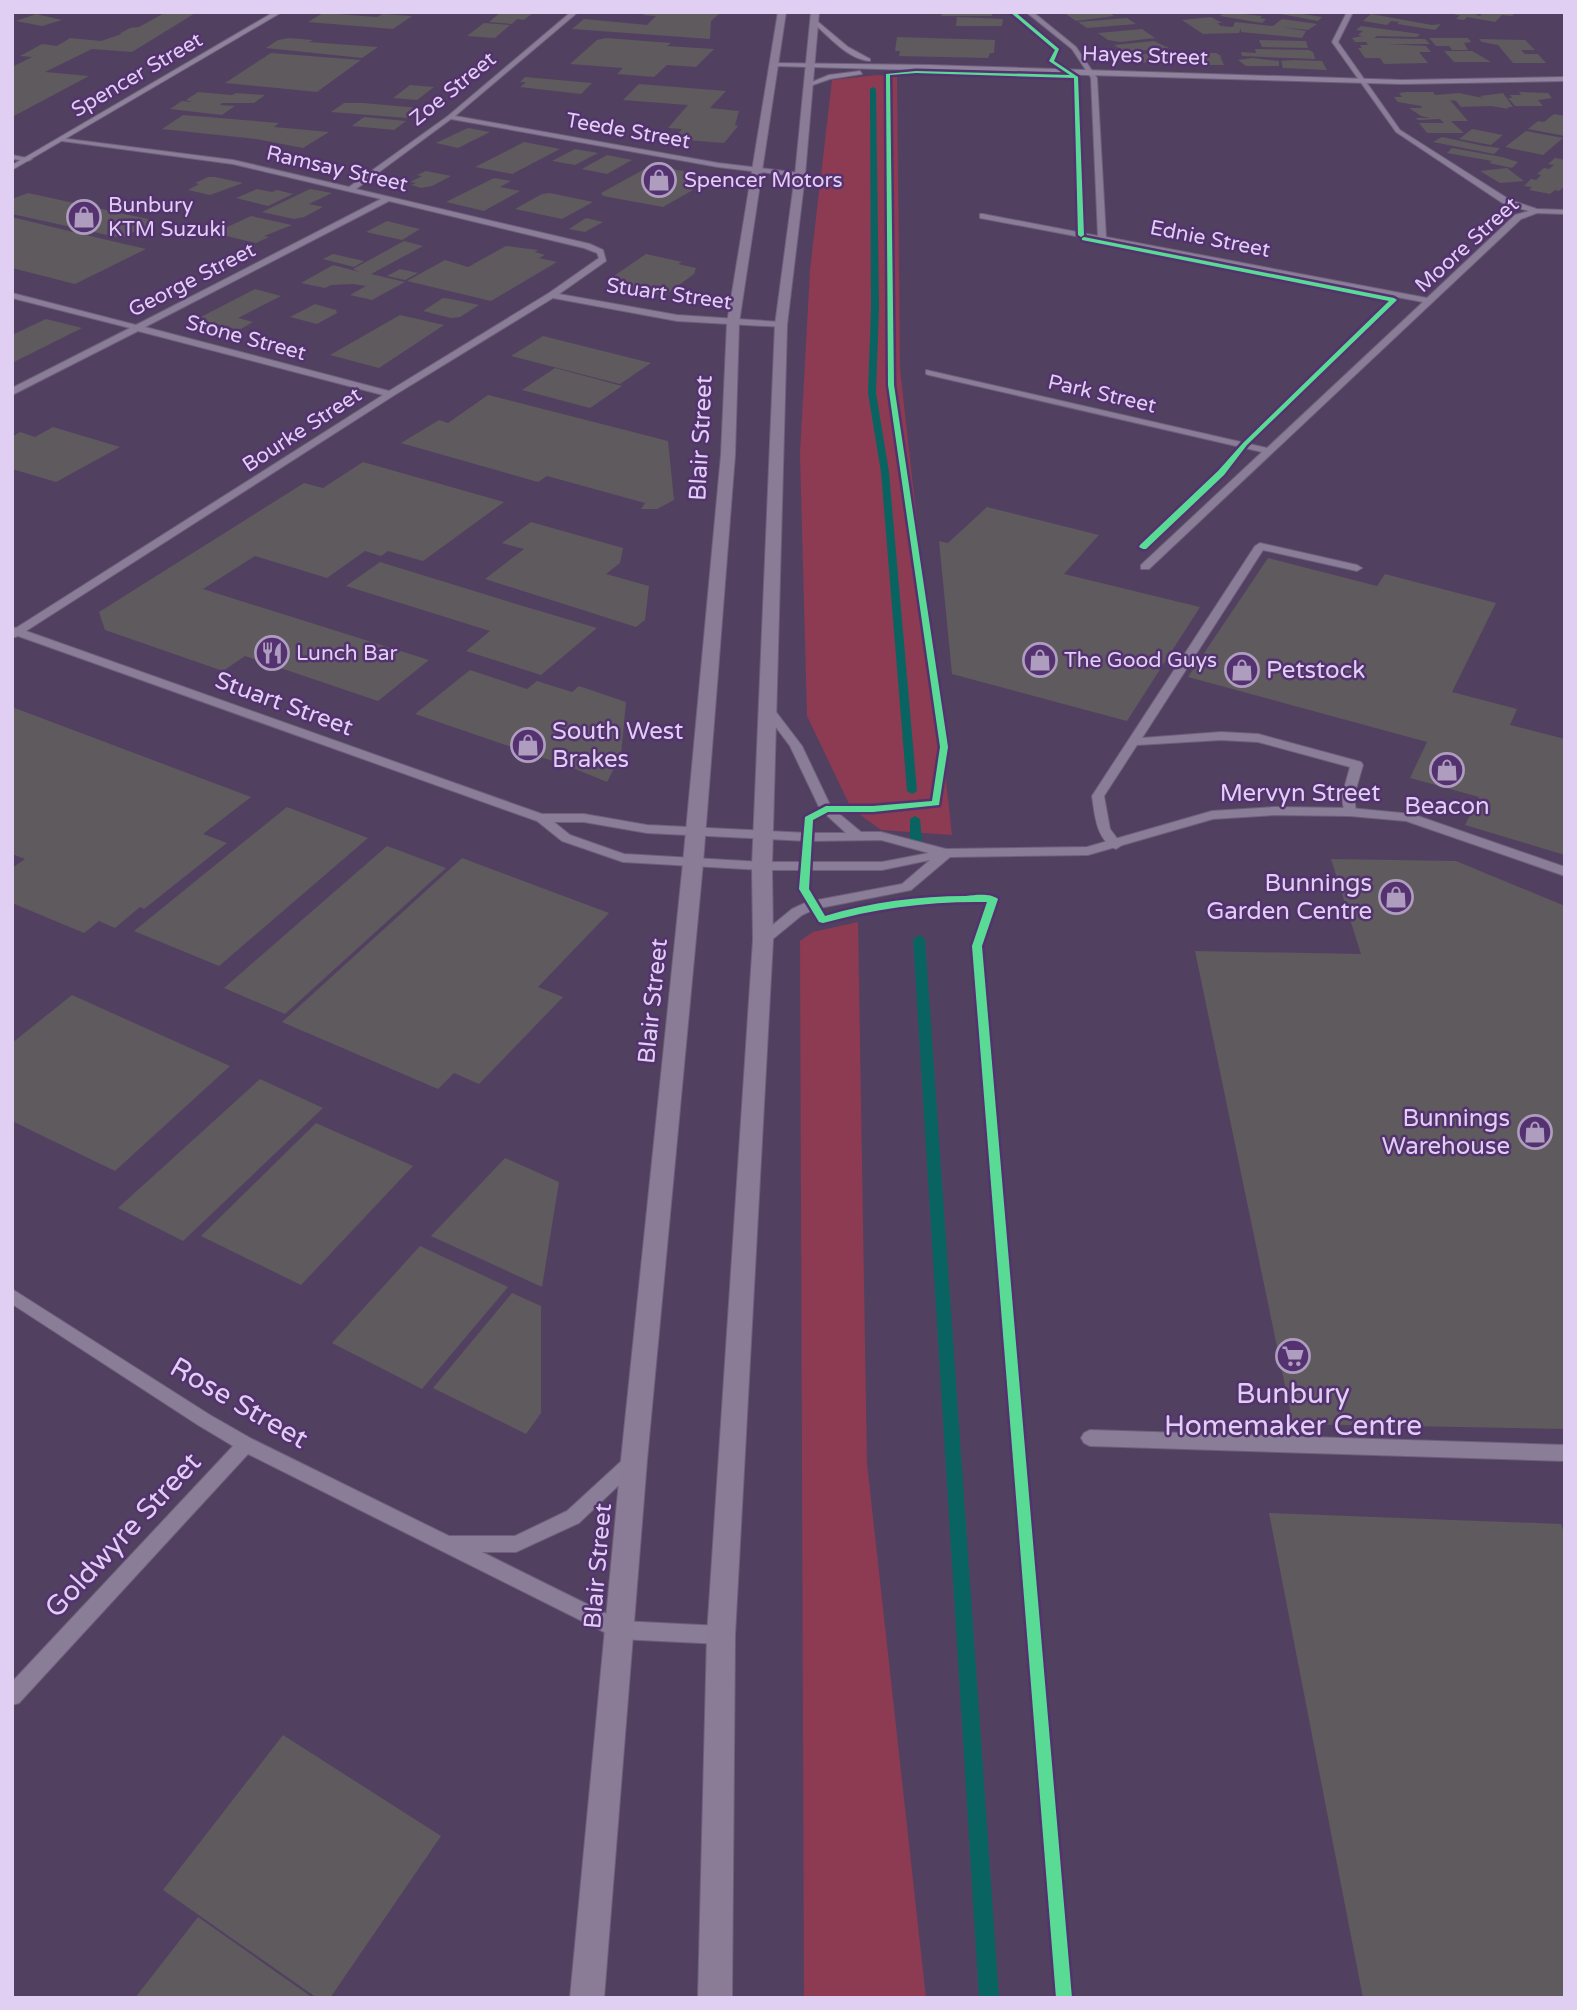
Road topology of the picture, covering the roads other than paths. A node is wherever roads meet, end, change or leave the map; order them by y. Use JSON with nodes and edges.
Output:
{"nodes":[{"id":1,"x":268,"y":12,"type":"edge"},
{"id":2,"x":575,"y":12,"type":"edge"},
{"id":3,"x":782,"y":12,"type":"edge"},
{"id":4,"x":1029,"y":12,"type":"edge"},
{"id":5,"x":1350,"y":12,"type":"edge"},
{"id":6,"x":278,"y":13,"type":"edge"},
{"id":7,"x":815,"y":17,"type":"edge"},
{"id":8,"x":868,"y":60,"type":"junction"},
{"id":9,"x":775,"y":61,"type":"junction"},
{"id":10,"x":928,"y":66,"type":"junction"},
{"id":11,"x":892,"y":67,"type":"junction"},
{"id":12,"x":811,"y":69,"type":"junction"},
{"id":13,"x":1090,"y":72,"type":"junction"},
{"id":14,"x":1565,"y":77,"type":"edge"},
{"id":15,"x":1362,"y":80,"type":"junction"},
{"id":16,"x":450,"y":117,"type":"junction"},
{"id":17,"x":62,"y":139,"type":"junction"},
{"id":18,"x":12,"y":157,"type":"edge"},
{"id":19,"x":27,"y":159,"type":"junction"},
{"id":20,"x":12,"y":168,"type":"edge"},
{"id":21,"x":760,"y":170,"type":"junction"},
{"id":22,"x":800,"y":175,"type":"junction"},
{"id":23,"x":350,"y":190,"type":"junction"},
{"id":24,"x":388,"y":199,"type":"junction"},
{"id":25,"x":1536,"y":211,"type":"junction"},
{"id":26,"x":1565,"y":212,"type":"edge"},
{"id":27,"x":983,"y":216,"type":"dead end"},
{"id":28,"x":1102,"y":239,"type":"junction"},
{"id":29,"x":600,"y":251,"type":"joint"},
{"id":30,"x":12,"y":295,"type":"edge"},
{"id":31,"x":552,"y":295,"type":"junction"},
{"id":32,"x":1430,"y":301,"type":"junction"},
{"id":33,"x":733,"y":323,"type":"junction"},
{"id":34,"x":781,"y":325,"type":"junction"},
{"id":35,"x":138,"y":328,"type":"junction"},
{"id":36,"x":929,"y":372,"type":"dead end"},
{"id":37,"x":12,"y":392,"type":"edge"},
{"id":38,"x":390,"y":394,"type":"junction"},
{"id":39,"x":1268,"y":451,"type":"junction"},
{"id":40,"x":1145,"y":566,"type":"dead end"},
{"id":41,"x":1357,"y":568,"type":"dead end"},
{"id":42,"x":14,"y":632,"type":"edge"},
{"id":43,"x":769,"y":710,"type":"junction"},
{"id":44,"x":1132,"y":742,"type":"junction"},
{"id":45,"x":1350,"y":812,"type":"junction"},
{"id":46,"x":541,"y":818,"type":"junction"},
{"id":47,"x":695,"y":830,"type":"junction"},
{"id":48,"x":764,"y":835,"type":"junction"},
{"id":49,"x":858,"y":836,"type":"junction"},
{"id":50,"x":1116,"y":845,"type":"junction"},
{"id":51,"x":947,"y":853,"type":"junction"},
{"id":52,"x":693,"y":863,"type":"junction"},
{"id":53,"x":762,"y":866,"type":"junction"},
{"id":54,"x":1565,"y":872,"type":"edge"},
{"id":55,"x":763,"y":940,"type":"junction"},
{"id":56,"x":12,"y":1295,"type":"edge"},
{"id":57,"x":1090,"y":1438,"type":"dead end"},
{"id":58,"x":246,"y":1444,"type":"junction"},
{"id":59,"x":1565,"y":1453,"type":"edge"},
{"id":60,"x":634,"y":1460,"type":"junction"},
{"id":61,"x":446,"y":1544,"type":"junction"},
{"id":62,"x":619,"y":1630,"type":"junction"},
{"id":63,"x":721,"y":1634,"type":"junction"},
{"id":64,"x":12,"y":1696,"type":"edge"},
{"id":65,"x":587,"y":1998,"type":"edge"},
{"id":66,"x":715,"y":1998,"type":"edge"}],
"edges":[{"from":1,"to":6,"type":"street"},
{"from":2,"to":16,"type":"street","name":"Zoe Street"},
{"from":3,"to":9,"type":"main road","name":"Blair Street"},
{"from":4,"to":13,"type":"street"},
{"from":5,"to":15,"type":"street","name":"Moore Street"},
{"from":6,"to":17,"type":"street","name":"Spencer Street"},
{"from":7,"to":8,"type":"street"},
{"from":7,"to":12,"type":"main road"},
{"from":8,"to":10,"type":"street","name":"Hayes Street"},
{"from":8,"to":12,"type":"street","name":"Hayes Street"},
{"from":9,"to":12,"type":"street","name":"Hayes Street"},
{"from":9,"to":21,"type":"main road","name":"Blair Street"},
{"from":10,"to":11,"type":"street","name":"Hayes Street"},
{"from":10,"to":13,"type":"street","name":"Hayes Street"},
{"from":11,"to":12,"type":"street","name":"Hayes Street"},
{"from":11,"to":12,"type":"street"},
{"from":12,"to":22,"type":"main road"},
{"from":13,"to":15,"type":"street","name":"Hayes Street"},
{"from":13,"to":28,"type":"street"},
{"from":14,"to":15,"type":"street","name":"Hayes Street"},
{"from":15,"to":25,"type":"street","name":"Moore Street"},
{"from":16,"to":21,"type":"street","name":"Teede Street"},
{"from":16,"to":23,"type":"street","name":"Zoe Street"},
{"from":17,"to":19,"type":"street","name":"Spencer Street"},
{"from":17,"to":23,"type":"street","name":"Ramsay Street"},
{"from":18,"to":19,"type":"street"},
{"from":19,"to":20,"type":"street","name":"Spencer Street"},
{"from":21,"to":22,"type":"street","name":"Teede Street"},
{"from":21,"to":33,"type":"main road","name":"Blair Street"},
{"from":22,"to":34,"type":"main road"},
{"from":23,"to":24,"type":"street","name":"Ramsay Street"},
{"from":24,"to":29,"type":"street","name":"Ramsay Street"},
{"from":24,"to":35,"type":"street","name":"George Street"},
{"from":25,"to":26,"type":"street"},
{"from":25,"to":32,"type":"street","name":"Moore Street"},
{"from":27,"to":28,"type":"street","name":"Ednie Street"},
{"from":28,"to":32,"type":"street","name":"Ednie Street"},
{"from":29,"to":31,"type":"street","name":"Bourke Street"},
{"from":30,"to":35,"type":"street","name":"Stone Street"},
{"from":31,"to":33,"type":"street","name":"Stuart Street"},
{"from":31,"to":38,"type":"street","name":"Bourke Street"},
{"from":32,"to":39,"type":"street","name":"Moore Street"},
{"from":33,"to":34,"type":"street","name":"Stuart Street"},
{"from":33,"to":47,"type":"main road","name":"Blair Street"},
{"from":34,"to":43,"type":"main road"},
{"from":35,"to":37,"type":"street","name":"George Street"},
{"from":35,"to":38,"type":"street","name":"Stone Street"},
{"from":36,"to":39,"type":"street","name":"Park Street"},
{"from":38,"to":42,"type":"street","name":"Bourke Street"},
{"from":39,"to":40,"type":"street","name":"Moore Street"},
{"from":41,"to":44,"type":"street"},
{"from":42,"to":46,"type":"street","name":"Stuart Street"},
{"from":43,"to":48,"type":"main road"},
{"from":43,"to":49,"type":"street"},
{"from":44,"to":45,"type":"street"},
{"from":44,"to":50,"type":"street"},
{"from":45,"to":50,"type":"street","name":"Mervyn Street"},
{"from":45,"to":54,"type":"street","name":"Mervyn Street"},
{"from":46,"to":47,"type":"street","name":"Stuart Street"},
{"from":46,"to":52,"type":"street","name":"Stuart Street"},
{"from":47,"to":48,"type":"street","name":"Mervyn Street"},
{"from":47,"to":52,"type":"main road","name":"Blair Street"},
{"from":48,"to":49,"type":"street","name":"Mervyn Street"},
{"from":48,"to":53,"type":"main road"},
{"from":49,"to":51,"type":"street","name":"Mervyn Street"},
{"from":50,"to":51,"type":"street","name":"Mervyn Street"},
{"from":51,"to":53,"type":"street","name":"Mervyn Street"},
{"from":51,"to":55,"type":"street"},
{"from":52,"to":53,"type":"street","name":"Mervyn Street"},
{"from":52,"to":60,"type":"main road","name":"Blair Street"},
{"from":53,"to":55,"type":"main road"},
{"from":55,"to":63,"type":"main road"},
{"from":56,"to":58,"type":"street","name":"Rose Street"},
{"from":57,"to":59,"type":"street"},
{"from":58,"to":61,"type":"street","name":"Rose Street"},
{"from":58,"to":64,"type":"street","name":"Goldwyre Street"},
{"from":60,"to":61,"type":"street","name":"Rose Street"},
{"from":60,"to":62,"type":"main road","name":"Blair Street"},
{"from":61,"to":62,"type":"street","name":"Rose Street"},
{"from":62,"to":63,"type":"street","name":"Rose Street"},
{"from":62,"to":65,"type":"main road","name":"Blair Street"},
{"from":63,"to":66,"type":"main road"}]}
